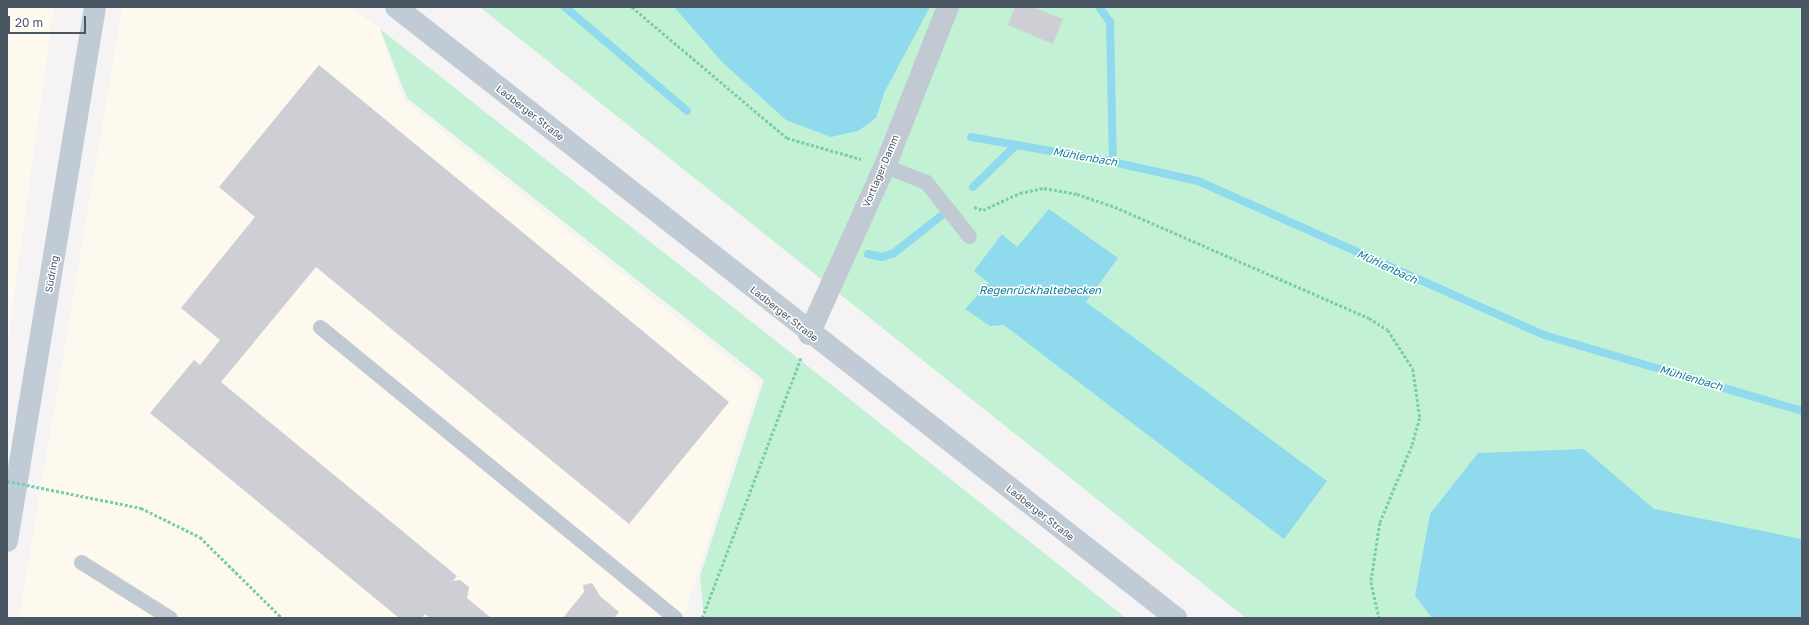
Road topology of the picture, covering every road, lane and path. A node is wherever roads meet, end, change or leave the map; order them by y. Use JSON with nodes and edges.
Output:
{"nodes":[{"id":1,"x":95,"y":7,"type":"edge"},
{"id":2,"x":396,"y":7,"type":"edge"},
{"id":3,"x":632,"y":7,"type":"edge"},
{"id":4,"x":948,"y":7,"type":"edge"},
{"id":5,"x":885,"y":166,"type":"junction"},
{"id":6,"x":968,"y":205,"type":"dead end"},
{"id":7,"x":969,"y":236,"type":"dead end"},
{"id":8,"x":320,"y":327,"type":"dead end"},
{"id":9,"x":809,"y":334,"type":"junction"},
{"id":10,"x":7,"y":481,"type":"edge"},
{"id":11,"x":7,"y":541,"type":"edge"},
{"id":12,"x":81,"y":562,"type":"dead end"},
{"id":13,"x":170,"y":618,"type":"edge"},
{"id":14,"x":282,"y":618,"type":"edge"},
{"id":15,"x":675,"y":618,"type":"edge"},
{"id":16,"x":702,"y":618,"type":"edge"},
{"id":17,"x":1176,"y":618,"type":"edge"},
{"id":18,"x":1379,"y":618,"type":"edge"}],
"edges":[{"from":1,"to":11,"type":"main road","name":"Südring"},
{"from":2,"to":9,"type":"main road","name":"Ladberger Straße"},
{"from":3,"to":5,"type":"path"},
{"from":4,"to":5,"type":"street","name":"Vortlager Damm"},
{"from":5,"to":7,"type":"lane"},
{"from":5,"to":9,"type":"street","name":"Vortlager Damm"},
{"from":6,"to":18,"type":"path"},
{"from":8,"to":15,"type":"lane"},
{"from":9,"to":16,"type":"path"},
{"from":9,"to":17,"type":"main road","name":"Ladberger Straße"},
{"from":10,"to":14,"type":"path","bridge":true},
{"from":12,"to":13,"type":"lane"}]}
